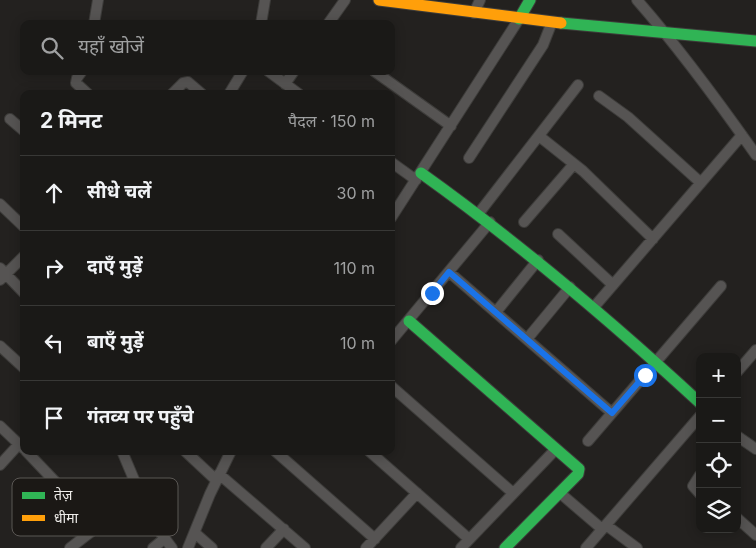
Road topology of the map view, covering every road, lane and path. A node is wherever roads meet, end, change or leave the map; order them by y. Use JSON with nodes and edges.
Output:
{"nodes":[{"id":1,"x":98,"y":0,"type":"edge"},
{"id":2,"x":265,"y":0,"type":"edge"},
{"id":3,"x":345,"y":0,"type":"edge"},
{"id":4,"x":386,"y":0,"type":"edge"},
{"id":5,"x":480,"y":0,"type":"edge"},
{"id":6,"x":530,"y":0,"type":"edge"},
{"id":7,"x":637,"y":0,"type":"edge"},
{"id":8,"x":474,"y":13,"type":"junction"},
{"id":9,"x":519,"y":19,"type":"junction"},
{"id":10,"x":95,"y":20,"type":"edge"},
{"id":11,"x":261,"y":20,"type":"edge"},
{"id":12,"x":331,"y":20,"type":"edge"},
{"id":13,"x":552,"y":22,"type":"junction"},
{"id":14,"x":666,"y":33,"type":"junction"},
{"id":15,"x":756,"y":41,"type":"edge"},
{"id":16,"x":79,"y":75,"type":"edge"},
{"id":17,"x":241,"y":75,"type":"edge"},
{"id":18,"x":273,"y":75,"type":"edge"},
{"id":19,"x":291,"y":75,"type":"edge"},
{"id":20,"x":380,"y":75,"type":"edge"},
{"id":21,"x":285,"y":84,"type":"junction"},
{"id":22,"x":578,"y":84,"type":"dead end"},
{"id":23,"x":84,"y":90,"type":"edge"},
{"id":24,"x":176,"y":90,"type":"edge"},
{"id":25,"x":197,"y":90,"type":"edge"},
{"id":26,"x":231,"y":90,"type":"edge"},
{"id":27,"x":293,"y":90,"type":"edge"},
{"id":28,"x":599,"y":96,"type":"dead end"},
{"id":29,"x":10,"y":119,"type":"dead end"},
{"id":30,"x":451,"y":126,"type":"junction"},
{"id":31,"x":20,"y":128,"type":"edge"},
{"id":32,"x":742,"y":135,"type":"junction"},
{"id":33,"x":539,"y":136,"type":"junction"},
{"id":34,"x":756,"y":155,"type":"edge"},
{"id":35,"x":469,"y":158,"type":"dead end"},
{"id":36,"x":395,"y":164,"type":"edge"},
{"id":37,"x":574,"y":164,"type":"junction"},
{"id":38,"x":418,"y":176,"type":"junction"},
{"id":39,"x":701,"y":183,"type":"junction"},
{"id":40,"x":0,"y":204,"type":"edge"},
{"id":41,"x":395,"y":212,"type":"edge"},
{"id":42,"x":479,"y":214,"type":"junction"},
{"id":43,"x":490,"y":222,"type":"junction"},
{"id":44,"x":524,"y":222,"type":"dead end"},
{"id":45,"x":20,"y":223,"type":"edge"},
{"id":46,"x":558,"y":234,"type":"dead end"},
{"id":47,"x":653,"y":239,"type":"junction"},
{"id":48,"x":20,"y":259,"type":"edge"},
{"id":49,"x":538,"y":260,"type":"junction"},
{"id":50,"x":449,"y":272,"type":"junction"},
{"id":51,"x":2,"y":274,"type":"edge"},
{"id":52,"x":613,"y":285,"type":"junction"},
{"id":53,"x":721,"y":286,"type":"dead end"},
{"id":54,"x":570,"y":287,"type":"junction"},
{"id":55,"x":20,"y":290,"type":"edge"},
{"id":56,"x":594,"y":307,"type":"junction"},
{"id":57,"x":496,"y":312,"type":"junction"},
{"id":58,"x":409,"y":320,"type":"junction"},
{"id":59,"x":395,"y":336,"type":"edge"},
{"id":60,"x":527,"y":339,"type":"junction"},
{"id":61,"x":0,"y":346,"type":"edge"},
{"id":62,"x":756,"y":350,"type":"edge"},
{"id":63,"x":656,"y":362,"type":"junction"},
{"id":64,"x":20,"y":364,"type":"edge"},
{"id":65,"x":741,"y":367,"type":"edge"},
{"id":66,"x":395,"y":390,"type":"edge"},
{"id":67,"x":696,"y":399,"type":"edge"},
{"id":68,"x":612,"y":413,"type":"junction"},
{"id":69,"x":696,"y":421,"type":"edge"},
{"id":70,"x":0,"y":426,"type":"edge"},
{"id":71,"x":741,"y":439,"type":"edge"},
{"id":72,"x":588,"y":441,"type":"dead end"},
{"id":73,"x":20,"y":445,"type":"edge"},
{"id":74,"x":556,"y":448,"type":"junction"},
{"id":75,"x":756,"y":449,"type":"edge"},
{"id":76,"x":20,"y":450,"type":"edge"},
{"id":77,"x":30,"y":455,"type":"edge"},
{"id":78,"x":124,"y":455,"type":"edge"},
{"id":79,"x":190,"y":455,"type":"edge"},
{"id":80,"x":229,"y":455,"type":"edge"},
{"id":81,"x":279,"y":455,"type":"edge"},
{"id":82,"x":374,"y":455,"type":"edge"},
{"id":83,"x":0,"y":464,"type":"edge"},
{"id":84,"x":218,"y":477,"type":"junction"},
{"id":85,"x":52,"y":478,"type":"edge"},
{"id":86,"x":133,"y":478,"type":"edge"},
{"id":87,"x":417,"y":493,"type":"junction"},
{"id":88,"x":513,"y":493,"type":"junction"},
{"id":89,"x":560,"y":493,"type":"junction"},
{"id":90,"x":741,"y":521,"type":"edge"},
{"id":91,"x":604,"y":527,"type":"junction"},
{"id":92,"x":284,"y":529,"type":"junction"},
{"id":93,"x":195,"y":533,"type":"junction"},
{"id":94,"x":756,"y":534,"type":"edge"},
{"id":95,"x":86,"y":536,"type":"edge"},
{"id":96,"x":162,"y":536,"type":"edge"},
{"id":97,"x":374,"y":538,"type":"junction"},
{"id":98,"x":164,"y":539,"type":"junction"},
{"id":99,"x":466,"y":545,"type":"edge"},
{"id":100,"x":70,"y":548,"type":"edge"},
{"id":101,"x":153,"y":548,"type":"edge"},
{"id":102,"x":172,"y":548,"type":"edge"},
{"id":103,"x":188,"y":548,"type":"edge"},
{"id":104,"x":212,"y":548,"type":"edge"},
{"id":105,"x":266,"y":548,"type":"edge"},
{"id":106,"x":305,"y":548,"type":"edge"},
{"id":107,"x":366,"y":548,"type":"edge"},
{"id":108,"x":505,"y":548,"type":"edge"},
{"id":109,"x":586,"y":548,"type":"edge"},
{"id":110,"x":637,"y":548,"type":"edge"}],
"edges":[{"from":1,"to":10,"type":"street"},
{"from":2,"to":11,"type":"street"},
{"from":3,"to":12,"type":"street"},
{"from":4,"to":8,"type":"street"},
{"from":5,"to":8,"type":"street"},
{"from":6,"to":9,"type":"street"},
{"from":7,"to":14,"type":"street"},
{"from":8,"to":9,"type":"street"},
{"from":9,"to":13,"type":"street"},
{"from":9,"to":30,"type":"street"},
{"from":13,"to":14,"type":"street"},
{"from":13,"to":35,"type":"street"},
{"from":14,"to":15,"type":"street"},
{"from":14,"to":32,"type":"street"},
{"from":16,"to":23,"type":"street"},
{"from":17,"to":26,"type":"street"},
{"from":18,"to":21,"type":"street"},
{"from":19,"to":21,"type":"street"},
{"from":20,"to":30,"type":"street"},
{"from":21,"to":27,"type":"street"},
{"from":22,"to":33,"type":"street"},
{"from":24,"to":25,"type":"street"},
{"from":28,"to":39,"type":"street"},
{"from":29,"to":31,"type":"street"},
{"from":30,"to":38,"type":"street"},
{"from":32,"to":34,"type":"street"},
{"from":32,"to":39,"type":"street"},
{"from":33,"to":37,"type":"street"},
{"from":33,"to":42,"type":"street"},
{"from":36,"to":38,"type":"street"},
{"from":37,"to":44,"type":"street"},
{"from":37,"to":47,"type":"street"},
{"from":38,"to":41,"type":"street"},
{"from":38,"to":42,"type":"street"},
{"from":39,"to":47,"type":"street"},
{"from":40,"to":45,"type":"street"},
{"from":42,"to":43,"type":"street"},
{"from":43,"to":49,"type":"street"},
{"from":43,"to":50,"type":"street"},
{"from":46,"to":52,"type":"street"},
{"from":47,"to":52,"type":"street"},
{"from":48,"to":51,"type":"street"},
{"from":49,"to":54,"type":"street"},
{"from":49,"to":57,"type":"street"},
{"from":50,"to":57,"type":"street"},
{"from":50,"to":58,"type":"street"},
{"from":51,"to":55,"type":"street"},
{"from":52,"to":56,"type":"street"},
{"from":53,"to":63,"type":"street"},
{"from":54,"to":56,"type":"street"},
{"from":54,"to":60,"type":"street"},
{"from":56,"to":63,"type":"street"},
{"from":57,"to":60,"type":"street"},
{"from":58,"to":59,"type":"street"},
{"from":58,"to":74,"type":"street"},
{"from":60,"to":68,"type":"street"},
{"from":61,"to":64,"type":"street"},
{"from":62,"to":65,"type":"street"},
{"from":63,"to":67,"type":"street"},
{"from":63,"to":68,"type":"street"},
{"from":66,"to":88,"type":"street"},
{"from":68,"to":72,"type":"street"},
{"from":69,"to":91,"type":"street"},
{"from":70,"to":73,"type":"street"},
{"from":71,"to":75,"type":"street"},
{"from":74,"to":88,"type":"street"},
{"from":74,"to":89,"type":"street"},
{"from":76,"to":83,"type":"street"},
{"from":77,"to":85,"type":"street"},
{"from":78,"to":86,"type":"street"},
{"from":79,"to":84,"type":"street"},
{"from":80,"to":84,"type":"street"},
{"from":81,"to":97,"type":"street"},
{"from":82,"to":87,"type":"street"},
{"from":84,"to":92,"type":"street"},
{"from":84,"to":93,"type":"street"},
{"from":87,"to":97,"type":"street"},
{"from":87,"to":99,"type":"street"},
{"from":88,"to":99,"type":"street"},
{"from":89,"to":91,"type":"street"},
{"from":89,"to":108,"type":"street"},
{"from":90,"to":94,"type":"street"},
{"from":91,"to":109,"type":"street"},
{"from":91,"to":110,"type":"street"},
{"from":92,"to":105,"type":"street"},
{"from":92,"to":106,"type":"street"},
{"from":93,"to":103,"type":"street"},
{"from":93,"to":104,"type":"street"},
{"from":95,"to":100,"type":"street"},
{"from":96,"to":98,"type":"street"},
{"from":97,"to":107,"type":"street"},
{"from":98,"to":101,"type":"street"},
{"from":98,"to":102,"type":"street"}]}
